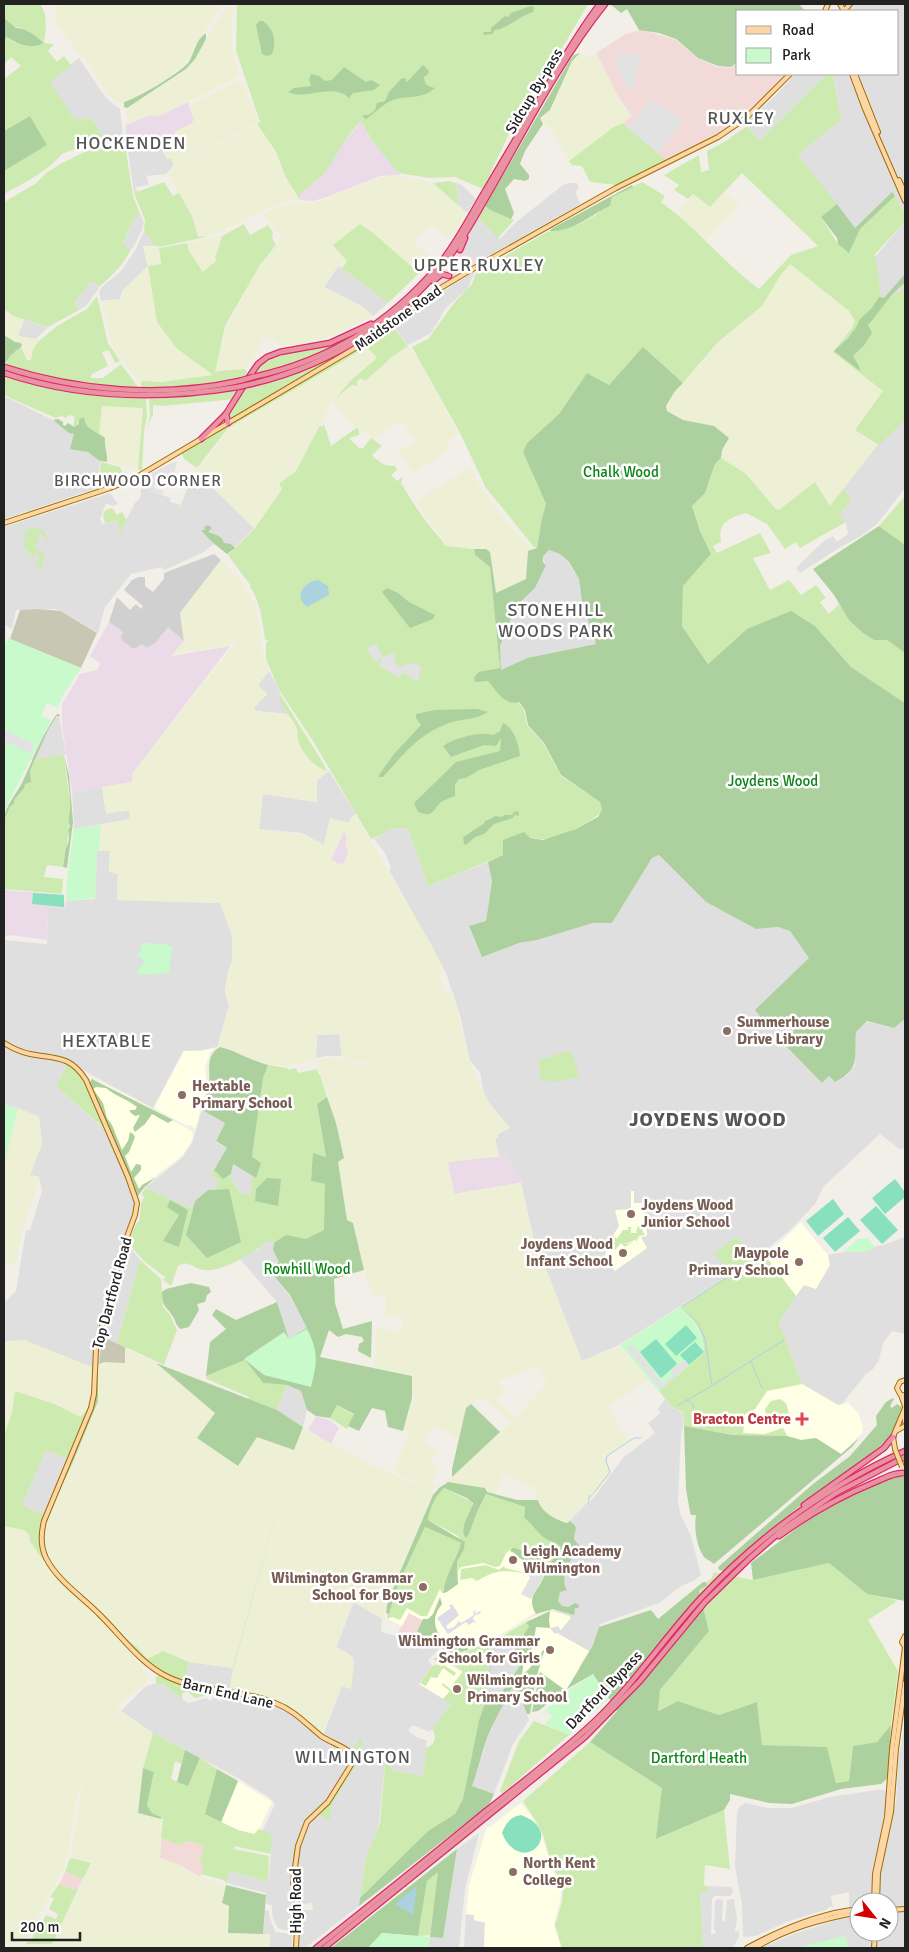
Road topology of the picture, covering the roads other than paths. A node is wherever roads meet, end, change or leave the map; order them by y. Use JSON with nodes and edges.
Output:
{"nodes":[{"id":1,"x":600,"y":4,"type":"edge"},
{"id":2,"x":604,"y":4,"type":"edge"},
{"id":3,"x":840,"y":4,"type":"edge"},
{"id":4,"x":849,"y":4,"type":"edge"},
{"id":5,"x":789,"y":75,"type":"edge"},
{"id":6,"x":854,"y":75,"type":"edge"},
{"id":7,"x":854,"y":75,"type":"edge"},
{"id":8,"x":487,"y":192,"type":"junction"},
{"id":9,"x":905,"y":193,"type":"edge"},
{"id":10,"x":482,"y":200,"type":"junction"},
{"id":11,"x":905,"y":201,"type":"edge"},
{"id":12,"x":480,"y":208,"type":"junction"},
{"id":13,"x":460,"y":250,"type":"dead end"},
{"id":14,"x":449,"y":276,"type":"dead end"},
{"id":15,"x":405,"y":305,"type":"junction"},
{"id":16,"x":398,"y":306,"type":"junction"},
{"id":17,"x":360,"y":337,"type":"junction"},
{"id":18,"x":4,"y":367,"type":"edge"},
{"id":19,"x":4,"y":373,"type":"edge"},
{"id":20,"x":238,"y":384,"type":"junction"},
{"id":21,"x":147,"y":393,"type":"junction"},
{"id":22,"x":226,"y":414,"type":"junction"},
{"id":23,"x":228,"y":423,"type":"junction"},
{"id":24,"x":201,"y":438,"type":"junction"},
{"id":25,"x":4,"y":523,"type":"edge"},
{"id":26,"x":4,"y":1043,"type":"edge"},
{"id":27,"x":905,"y":1380,"type":"edge"},
{"id":28,"x":903,"y":1396,"type":"edge"},
{"id":29,"x":905,"y":1408,"type":"edge"},
{"id":30,"x":905,"y":1422,"type":"edge"},
{"id":31,"x":905,"y":1426,"type":"edge"},
{"id":32,"x":896,"y":1431,"type":"junction"},
{"id":33,"x":893,"y":1438,"type":"junction"},
{"id":34,"x":905,"y":1451,"type":"edge"},
{"id":35,"x":905,"y":1457,"type":"edge"},
{"id":36,"x":904,"y":1470,"type":"edge"},
{"id":37,"x":772,"y":1531,"type":"junction"},
{"id":38,"x":42,"y":1532,"type":"joint"},
{"id":39,"x":750,"y":1558,"type":"junction"},
{"id":40,"x":905,"y":1636,"type":"edge"},
{"id":41,"x":905,"y":1647,"type":"edge"},
{"id":42,"x":905,"y":1683,"type":"edge"},
{"id":43,"x":352,"y":1753,"type":"joint"},
{"id":44,"x":876,"y":1892,"type":"edge"},
{"id":45,"x":876,"y":1892,"type":"edge"},
{"id":46,"x":849,"y":1911,"type":"edge"},
{"id":47,"x":849,"y":1913,"type":"edge"},
{"id":48,"x":296,"y":1948,"type":"edge"},
{"id":49,"x":316,"y":1948,"type":"edge"},
{"id":50,"x":324,"y":1948,"type":"edge"},
{"id":51,"x":747,"y":1948,"type":"edge"},
{"id":52,"x":755,"y":1948,"type":"edge"}],
"edges":[{"from":1,"to":8,"type":"highway","name":"Sidcup By-pass"},
{"from":2,"to":8,"type":"highway","name":"Sidcup By-pass"},
{"from":3,"to":4,"type":"main road"},
{"from":5,"to":23,"type":"main road","name":"Maidstone Road"},
{"from":6,"to":11,"type":"main road"},
{"from":7,"to":9,"type":"main road"},
{"from":8,"to":10,"type":"highway"},
{"from":10,"to":12,"type":"highway"},
{"from":10,"to":16,"type":"highway"},
{"from":12,"to":13,"type":"highway"},
{"from":12,"to":15,"type":"highway"},
{"from":14,"to":15,"type":"highway"},
{"from":15,"to":17,"type":"highway"},
{"from":16,"to":17,"type":"highway"},
{"from":16,"to":22,"type":"highway"},
{"from":17,"to":20,"type":"highway","bridge":true},
{"from":17,"to":20,"type":"highway","bridge":true},
{"from":18,"to":21,"type":"highway"},
{"from":19,"to":21,"type":"highway"},
{"from":20,"to":21,"type":"highway"},
{"from":20,"to":21,"type":"highway"},
{"from":22,"to":23,"type":"highway"},
{"from":22,"to":24,"type":"highway"},
{"from":23,"to":24,"type":"main road","name":"Maidstone Road"},
{"from":24,"to":25,"type":"main road","name":"Maidstone Road"},
{"from":26,"to":38,"type":"main road","name":"Top Dartford Road"},
{"from":27,"to":28,"type":"main road"},
{"from":28,"to":29,"type":"main road"},
{"from":29,"to":30,"type":"main road"},
{"from":29,"to":32,"type":"main road"},
{"from":31,"to":32,"type":"main road"},
{"from":32,"to":33,"type":"main road"},
{"from":33,"to":36,"type":"main road","bridge":true},
{"from":33,"to":37,"type":"highway"},
{"from":34,"to":37,"type":"highway","name":"Dartford Bypass"},
{"from":35,"to":39,"type":"highway","name":"Dartford Bypass"},
{"from":36,"to":39,"type":"highway"},
{"from":37,"to":49,"type":"highway","name":"Dartford Bypass"},
{"from":38,"to":43,"type":"main road","name":"Barn End Lane"},
{"from":39,"to":50,"type":"highway","name":"Dartford Bypass"},
{"from":40,"to":41,"type":"main road"},
{"from":41,"to":44,"type":"main road"},
{"from":42,"to":45,"type":"main road"},
{"from":43,"to":48,"type":"main road","name":"High Road"},
{"from":46,"to":51,"type":"main road"},
{"from":47,"to":52,"type":"main road"}]}
